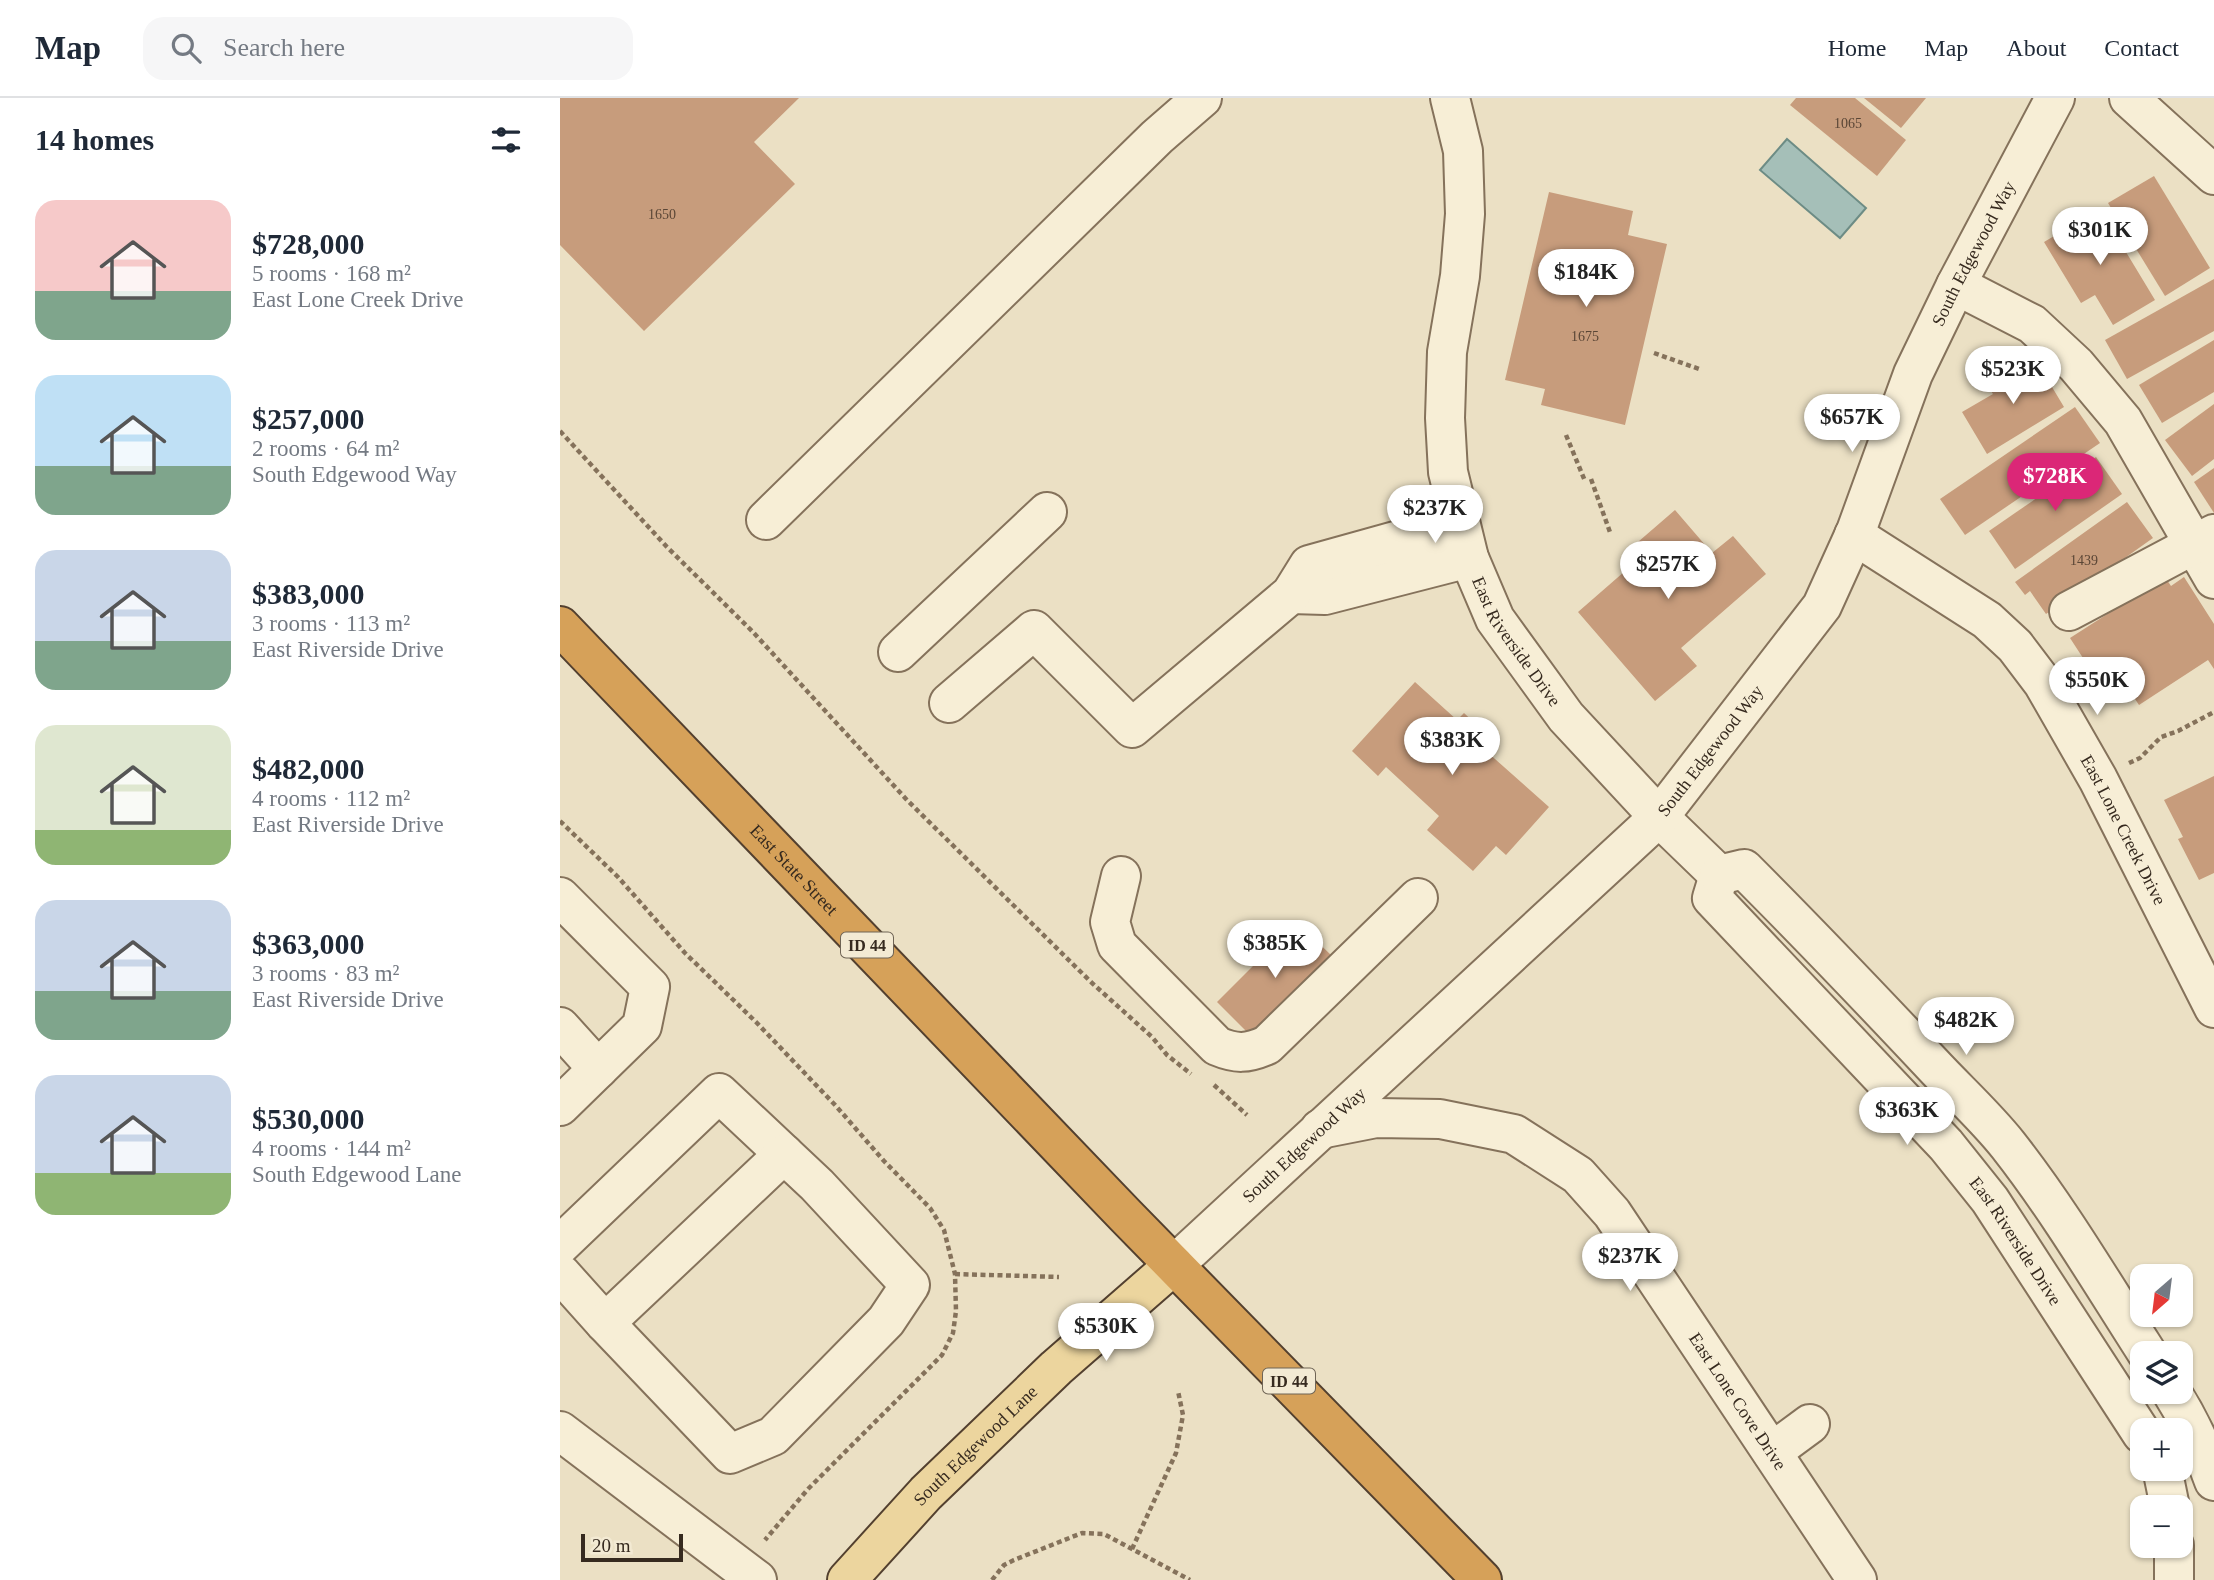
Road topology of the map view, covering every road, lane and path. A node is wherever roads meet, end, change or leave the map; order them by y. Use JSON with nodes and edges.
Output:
{"nodes":[{"id":1,"x":1202,"y":98,"type":"edge"},
{"id":2,"x":1450,"y":98,"type":"edge"},
{"id":3,"x":2055,"y":98,"type":"edge"},
{"id":4,"x":2129,"y":98,"type":"edge"},
{"id":5,"x":2214,"y":175,"type":"edge"},
{"id":6,"x":1956,"y":285,"type":"junction"},
{"id":7,"x":1654,"y":353,"type":"dead end"},
{"id":8,"x":1702,"y":370,"type":"dead end"},
{"id":9,"x":560,"y":431,"type":"edge"},
{"id":10,"x":1566,"y":435,"type":"dead end"},
{"id":11,"x":1047,"y":512,"type":"dead end"},
{"id":12,"x":766,"y":520,"type":"dead end"},
{"id":13,"x":1611,"y":535,"type":"dead end"},
{"id":14,"x":1854,"y":535,"type":"junction"},
{"id":15,"x":2204,"y":539,"type":"edge"},
{"id":16,"x":1464,"y":541,"type":"junction"},
{"id":17,"x":2214,"y":579,"type":"edge"},
{"id":18,"x":2069,"y":611,"type":"dead end"},
{"id":19,"x":560,"y":626,"type":"edge"},
{"id":20,"x":898,"y":652,"type":"dead end"},
{"id":21,"x":949,"y":703,"type":"dead end"},
{"id":22,"x":2214,"y":712,"type":"edge"},
{"id":23,"x":2098,"y":779,"type":"junction"},
{"id":24,"x":1659,"y":817,"type":"junction"},
{"id":25,"x":560,"y":821,"type":"edge"},
{"id":26,"x":1719,"y":875,"type":"junction"},
{"id":27,"x":1121,"y":876,"type":"dead end"},
{"id":28,"x":560,"y":897,"type":"edge"},
{"id":29,"x":1418,"y":898,"type":"dead end"},
{"id":30,"x":2214,"y":1008,"type":"edge"},
{"id":31,"x":560,"y":1027,"type":"edge"},
{"id":32,"x":598,"y":1069,"type":"junction"},
{"id":33,"x":1195,"y":1075,"type":"dead end"},
{"id":34,"x":1205,"y":1079,"type":"dead end"},
{"id":35,"x":560,"y":1106,"type":"edge"},
{"id":36,"x":1247,"y":1115,"type":"dead end"},
{"id":37,"x":1320,"y":1129,"type":"junction"},
{"id":38,"x":784,"y":1154,"type":"junction"},
{"id":39,"x":560,"y":1245,"type":"edge"},
{"id":40,"x":1174,"y":1265,"type":"junction"},
{"id":41,"x":560,"y":1274,"type":"edge"},
{"id":42,"x":955,"y":1274,"type":"junction"},
{"id":43,"x":1059,"y":1277,"type":"dead end"},
{"id":44,"x":605,"y":1323,"type":"junction"},
{"id":45,"x":2139,"y":1341,"type":"edge"},
{"id":46,"x":1178,"y":1391,"type":"dead end"},
{"id":47,"x":2179,"y":1404,"type":"edge"},
{"id":48,"x":2132,"y":1418,"type":"edge"},
{"id":49,"x":1810,"y":1424,"type":"dead end"},
{"id":50,"x":560,"y":1431,"type":"edge"},
{"id":51,"x":1772,"y":1452,"type":"junction"},
{"id":52,"x":2214,"y":1481,"type":"edge"},
{"id":53,"x":1132,"y":1549,"type":"junction"},
{"id":54,"x":2174,"y":1558,"type":"edge"},
{"id":55,"x":750,"y":1574,"type":"edge"},
{"id":56,"x":847,"y":1580,"type":"edge"},
{"id":57,"x":992,"y":1580,"type":"edge"},
{"id":58,"x":1190,"y":1580,"type":"edge"},
{"id":59,"x":1482,"y":1580,"type":"edge"},
{"id":60,"x":1857,"y":1580,"type":"edge"},
{"id":61,"x":2174,"y":1580,"type":"edge"}],
"edges":[{"from":1,"to":12,"type":"street"},
{"from":2,"to":16,"type":"street","name":"East Riverside Drive"},
{"from":3,"to":6,"type":"street","name":"South Edgewood Way"},
{"from":4,"to":5,"type":"street"},
{"from":6,"to":14,"type":"street","name":"South Edgewood Way"},
{"from":6,"to":15,"type":"street"},
{"from":7,"to":8,"type":"path"},
{"from":9,"to":33,"type":"path"},
{"from":10,"to":13,"type":"path"},
{"from":11,"to":20,"type":"street"},
{"from":14,"to":23,"type":"street","name":"East Lone Creek Drive"},
{"from":14,"to":24,"type":"street","name":"South Edgewood Way"},
{"from":15,"to":17,"type":"street"},
{"from":15,"to":18,"type":"street"},
{"from":16,"to":21,"type":"street"},
{"from":16,"to":24,"type":"street","name":"East Riverside Drive"},
{"from":19,"to":40,"type":"highway","name":"East State Street","number":"ID 44"},
{"from":22,"to":23,"type":"path"},
{"from":23,"to":30,"type":"street","name":"East Lone Creek Drive"},
{"from":24,"to":26,"type":"street","name":"East Riverside Drive"},
{"from":24,"to":37,"type":"street","name":"South Edgewood Way"},
{"from":25,"to":42,"type":"path"},
{"from":26,"to":45,"type":"street"},
{"from":26,"to":48,"type":"street","name":"East Riverside Drive"},
{"from":27,"to":29,"type":"street"},
{"from":28,"to":32,"type":"street"},
{"from":31,"to":32,"type":"street"},
{"from":32,"to":35,"type":"street"},
{"from":34,"to":36,"type":"path"},
{"from":37,"to":40,"type":"street","name":"South Edgewood Way"},
{"from":37,"to":51,"type":"street","name":"East Lone Cove Drive"},
{"from":38,"to":39,"type":"street"},
{"from":38,"to":44,"type":"street"},
{"from":38,"to":44,"type":"street"},
{"from":40,"to":56,"type":"main road","name":"South Edgewood Lane"},
{"from":40,"to":59,"type":"highway","number":"ID 44"},
{"from":41,"to":44,"type":"street"},
{"from":42,"to":43,"type":"path"},
{"from":42,"to":55,"type":"path"},
{"from":46,"to":53,"type":"path"},
{"from":47,"to":52,"type":"street"},
{"from":49,"to":51,"type":"street"},
{"from":50,"to":55,"type":"street"},
{"from":51,"to":60,"type":"street","name":"East Lone Cove Drive"},
{"from":53,"to":57,"type":"path"},
{"from":53,"to":58,"type":"path"},
{"from":54,"to":61,"type":"street"}]}
